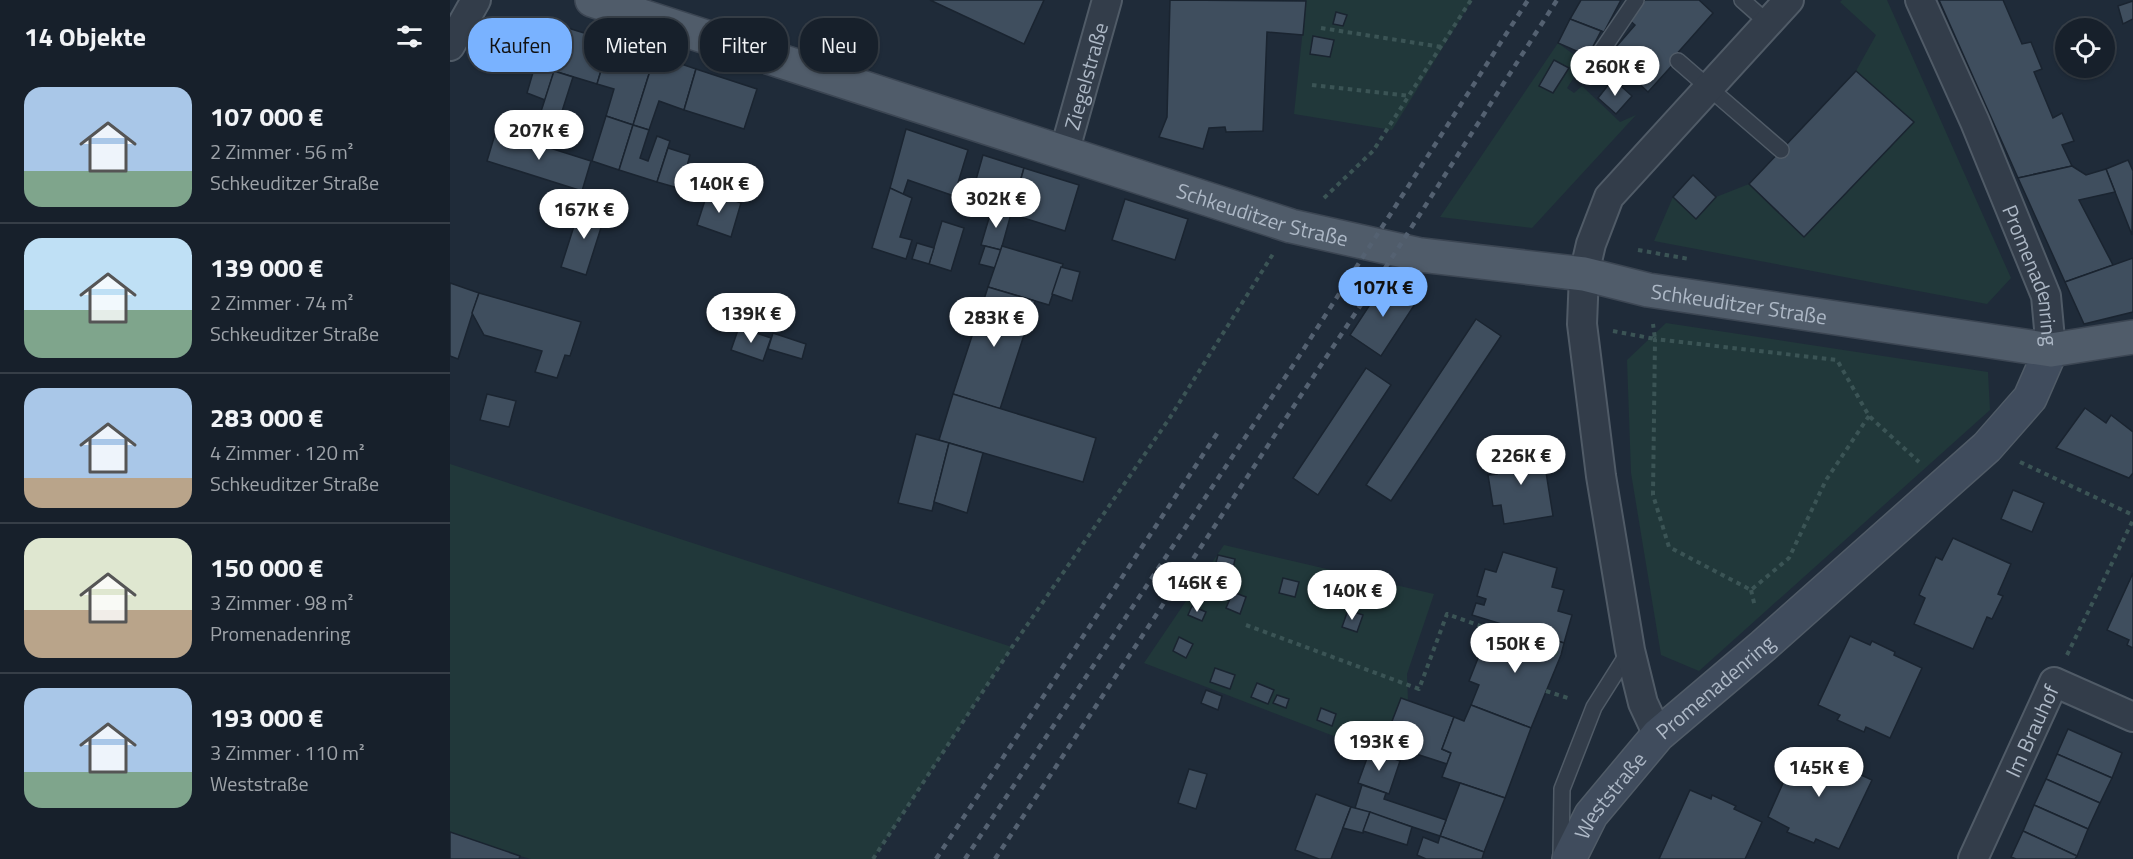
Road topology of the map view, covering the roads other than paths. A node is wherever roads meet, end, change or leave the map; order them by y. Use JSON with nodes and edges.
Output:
{"nodes":[{"id":1,"x":476,"y":0,"type":"edge"},
{"id":2,"x":592,"y":0,"type":"edge"},
{"id":3,"x":1107,"y":0,"type":"edge"},
{"id":4,"x":1636,"y":0,"type":"edge"},
{"id":5,"x":1742,"y":0,"type":"edge"},
{"id":6,"x":1789,"y":0,"type":"edge"},
{"id":7,"x":1920,"y":0,"type":"edge"},
{"id":8,"x":1768,"y":23,"type":"junction"},
{"id":9,"x":450,"y":46,"type":"edge"},
{"id":10,"x":1678,"y":61,"type":"dead end"},
{"id":11,"x":1586,"y":74,"type":"dead end"},
{"id":12,"x":1709,"y":88,"type":"junction"},
{"id":13,"x":1781,"y":150,"type":"dead end"},
{"id":14,"x":1064,"y":153,"type":"junction"},
{"id":15,"x":1588,"y":259,"type":"junction"},
{"id":16,"x":2133,"y":337,"type":"edge"},
{"id":17,"x":2051,"y":350,"type":"junction"},
{"id":18,"x":1630,"y":650,"type":"junction"},
{"id":19,"x":2133,"y":717,"type":"edge"},
{"id":20,"x":1658,"y":735,"type":"junction"},
{"id":21,"x":1561,"y":859,"type":"edge"},
{"id":22,"x":1569,"y":859,"type":"edge"},
{"id":23,"x":1973,"y":859,"type":"edge"}],
"edges":[{"from":1,"to":9,"type":"street"},
{"from":2,"to":14,"type":"main road","name":"Schkeuditzer Straße"},
{"from":3,"to":14,"type":"street","name":"Ziegelstraße"},
{"from":4,"to":11,"type":"lane"},
{"from":5,"to":8,"type":"lane"},
{"from":6,"to":8,"type":"street","name":"Promenadenring"},
{"from":7,"to":17,"type":"street","name":"Promenadenring"},
{"from":8,"to":12,"type":"street","name":"Promenadenring"},
{"from":10,"to":12,"type":"lane"},
{"from":12,"to":13,"type":"lane"},
{"from":12,"to":15,"type":"street","name":"Promenadenring"},
{"from":14,"to":15,"type":"main road","name":"Schkeuditzer Straße"},
{"from":15,"to":17,"type":"main road","name":"Schkeuditzer Straße"},
{"from":15,"to":18,"type":"street","name":"Promenadenring"},
{"from":16,"to":17,"type":"main road","name":"Schkeuditzer Straße"},
{"from":17,"to":20,"type":"main road","name":"Promenadenring"},
{"from":18,"to":20,"type":"street","name":"Promenadenring"},
{"from":18,"to":21,"type":"lane"},
{"from":19,"to":23,"type":"street","name":"Im Brauhof"},
{"from":20,"to":22,"type":"main road","name":"Weststraße"}]}
